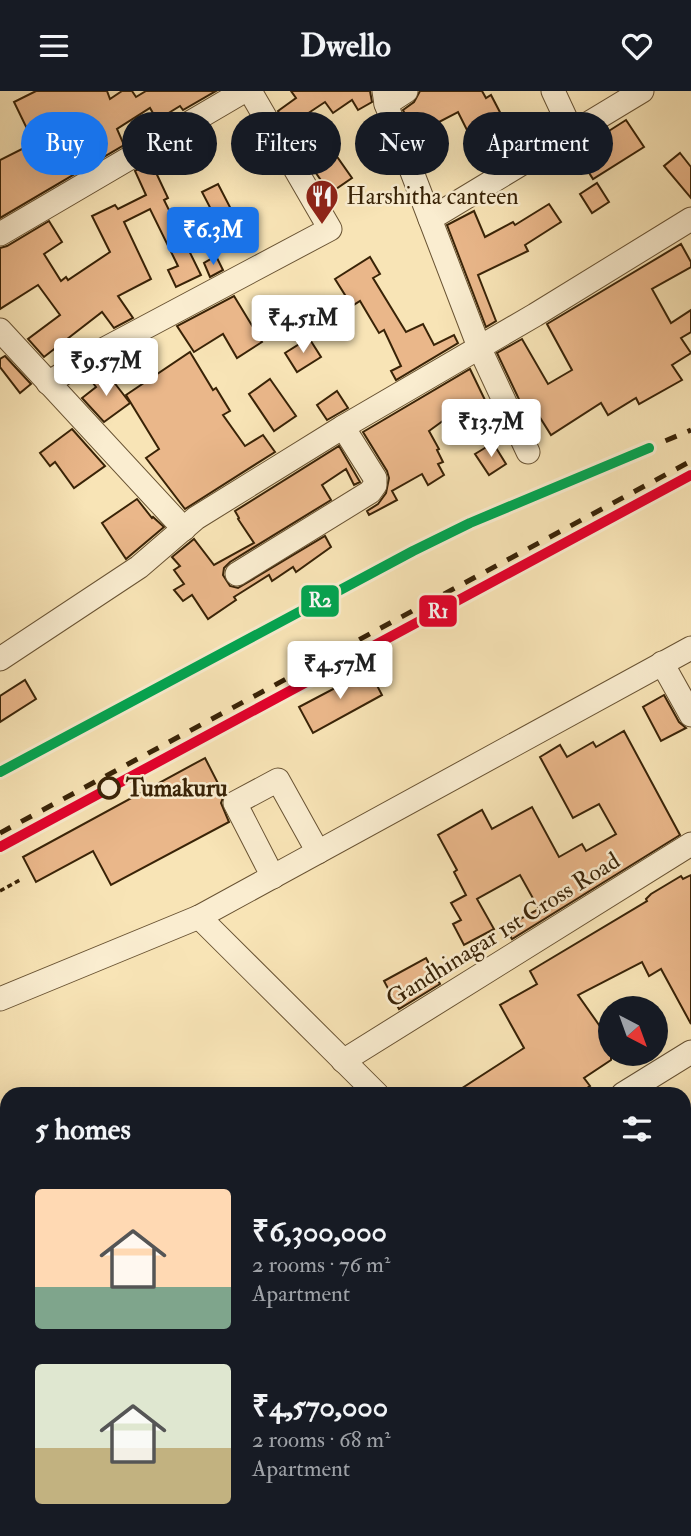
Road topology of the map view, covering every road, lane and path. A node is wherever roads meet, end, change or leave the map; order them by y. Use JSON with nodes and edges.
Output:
{"nodes":[{"id":1,"x":244,"y":91,"type":"edge"},
{"id":2,"x":250,"y":91,"type":"edge"},
{"id":3,"x":406,"y":91,"type":"edge"},
{"id":4,"x":554,"y":91,"type":"edge"},
{"id":5,"x":642,"y":91,"type":"edge"},
{"id":6,"x":219,"y":97,"type":"edge"},
{"id":7,"x":385,"y":98,"type":"edge"},
{"id":8,"x":563,"y":112,"type":"edge"},
{"id":9,"x":608,"y":112,"type":"edge"},
{"id":10,"x":504,"y":175,"type":"edge"},
{"id":11,"x":430,"y":219,"type":"junction"},
{"id":12,"x":691,"y":219,"type":"edge"},
{"id":13,"x":0,"y":234,"type":"edge"},
{"id":14,"x":0,"y":330,"type":"edge"},
{"id":15,"x":479,"y":347,"type":"junction"},
{"id":16,"x":48,"y":383,"type":"junction"},
{"id":17,"x":343,"y":427,"type":"junction"},
{"id":18,"x":528,"y":452,"type":"dead end"},
{"id":19,"x":184,"y":529,"type":"junction"},
{"id":20,"x":237,"y":573,"type":"dead end"},
{"id":21,"x":691,"y":647,"type":"edge"},
{"id":22,"x":0,"y":659,"type":"edge"},
{"id":23,"x":662,"y":663,"type":"junction"},
{"id":24,"x":691,"y":715,"type":"edge"},
{"id":25,"x":691,"y":844,"type":"edge"},
{"id":26,"x":318,"y":852,"type":"junction"},
{"id":27,"x":273,"y":877,"type":"junction"},
{"id":28,"x":20,"y":880,"type":"dead end"},
{"id":29,"x":0,"y":891,"type":"edge"},
{"id":30,"x":199,"y":917,"type":"junction"},
{"id":31,"x":0,"y":999,"type":"edge"},
{"id":32,"x":691,"y":1052,"type":"edge"},
{"id":33,"x":344,"y":1061,"type":"junction"},
{"id":34,"x":370,"y":1087,"type":"edge"},
{"id":35,"x":634,"y":1087,"type":"edge"}],
"edges":[{"from":1,"to":6,"type":"street"},
{"from":2,"to":16,"type":"street"},
{"from":3,"to":7,"type":"street"},
{"from":4,"to":8,"type":"street"},
{"from":5,"to":9,"type":"street"},
{"from":6,"to":13,"type":"street"},
{"from":7,"to":11,"type":"street"},
{"from":10,"to":11,"type":"street"},
{"from":11,"to":15,"type":"street"},
{"from":12,"to":15,"type":"street"},
{"from":14,"to":16,"type":"street"},
{"from":15,"to":17,"type":"street"},
{"from":15,"to":18,"type":"street"},
{"from":16,"to":19,"type":"street"},
{"from":17,"to":19,"type":"street"},
{"from":17,"to":20,"type":"street"},
{"from":19,"to":22,"type":"street"},
{"from":21,"to":23,"type":"street"},
{"from":23,"to":24,"type":"street"},
{"from":23,"to":26,"type":"street"},
{"from":25,"to":33,"type":"street","name":"Gandhinagar 1st Cross Road"},
{"from":26,"to":27,"type":"street"},
{"from":26,"to":27,"type":"street"},
{"from":27,"to":30,"type":"street"},
{"from":28,"to":29,"type":"path"},
{"from":30,"to":31,"type":"street"},
{"from":30,"to":33,"type":"street"},
{"from":32,"to":35,"type":"street"},
{"from":33,"to":34,"type":"street"}]}
